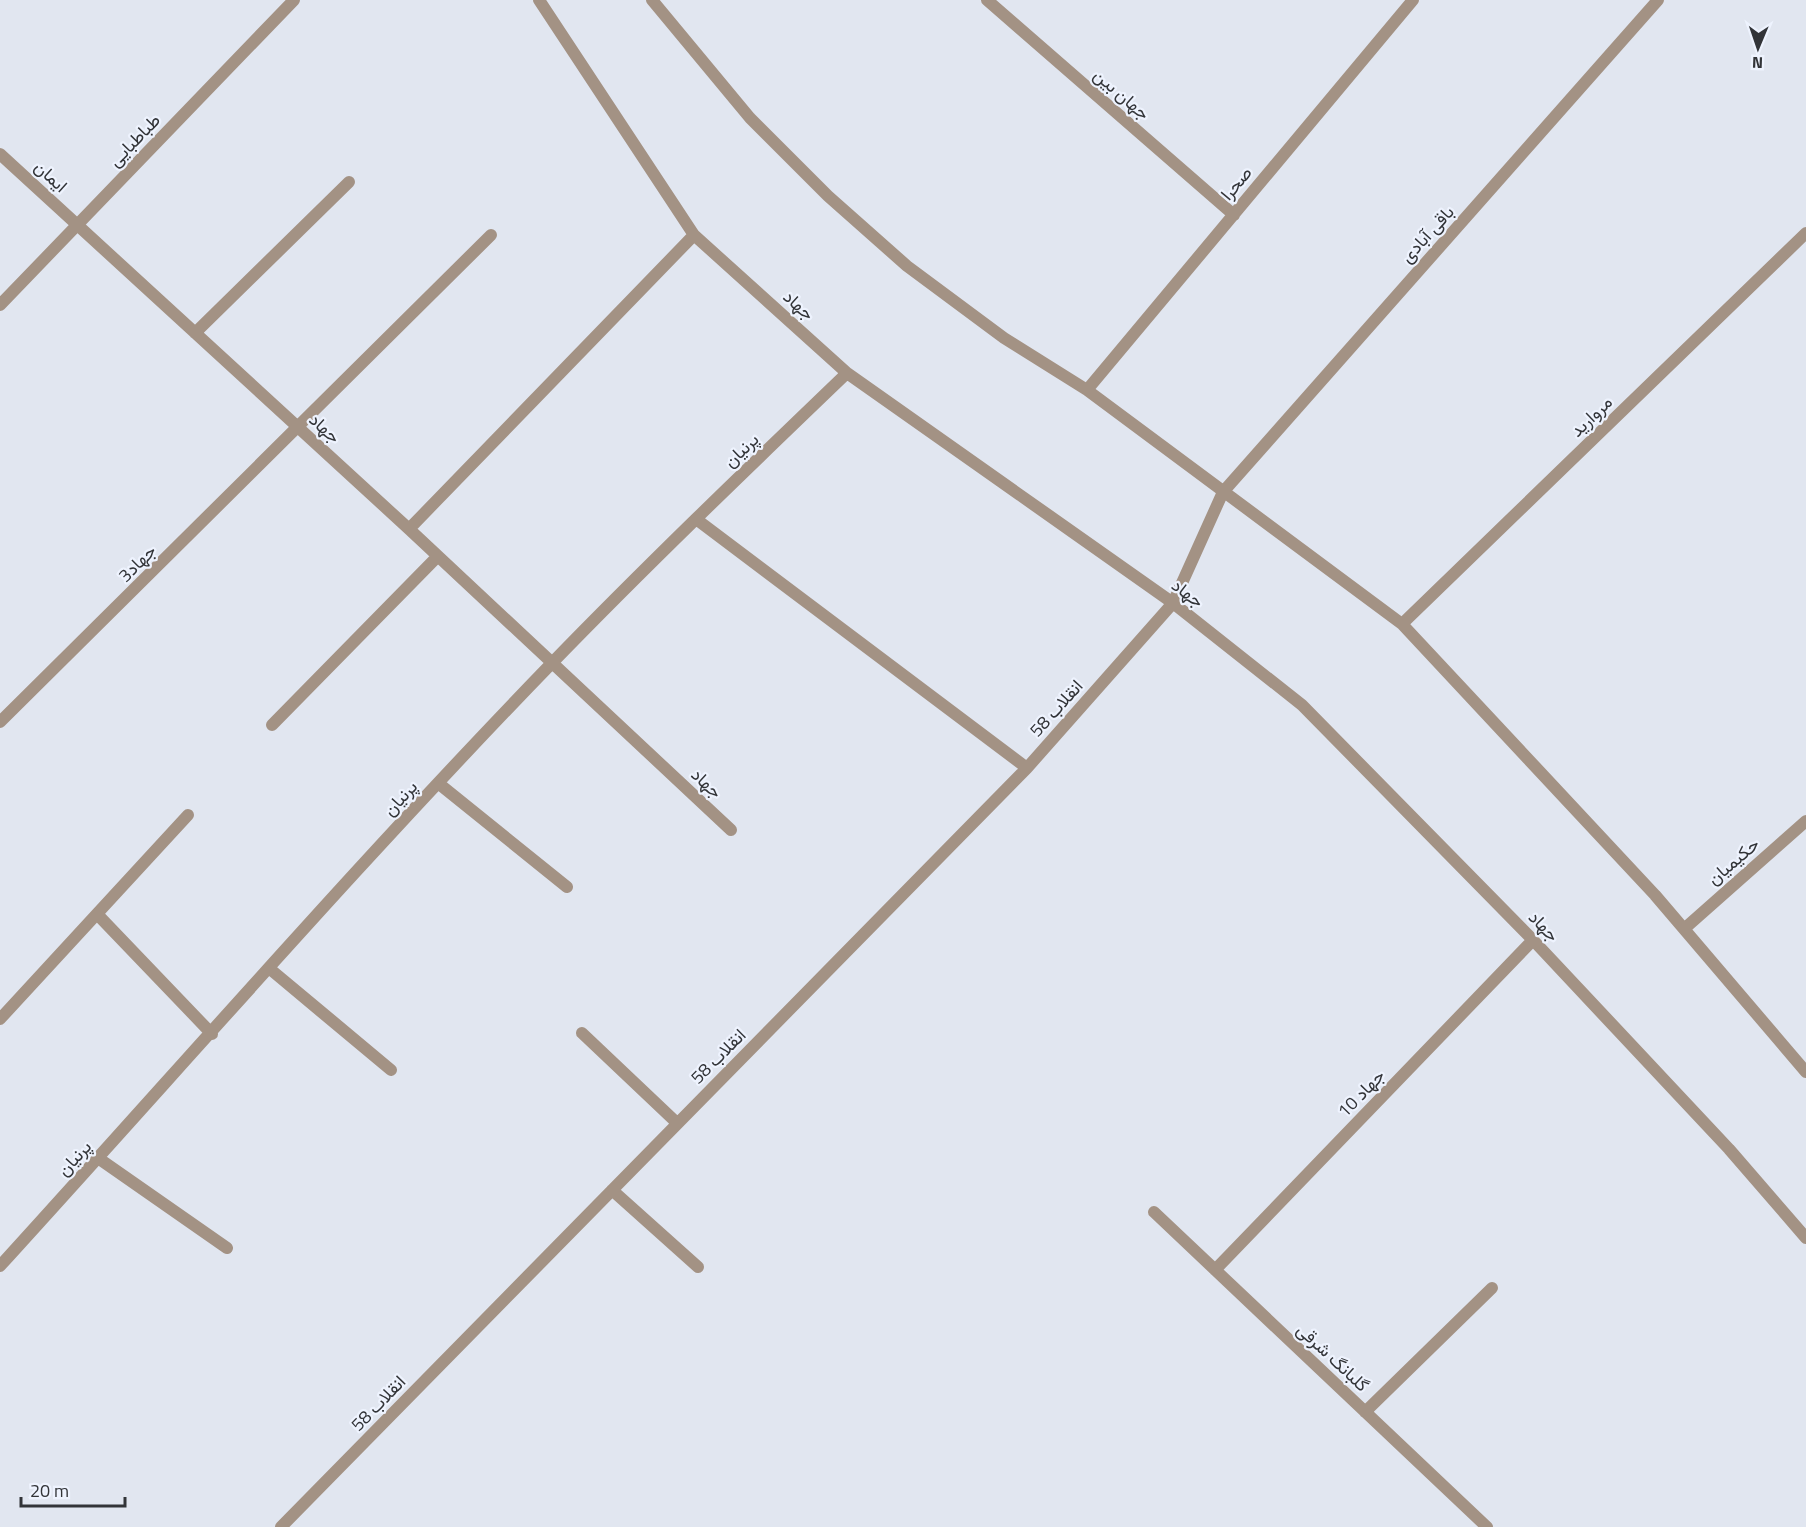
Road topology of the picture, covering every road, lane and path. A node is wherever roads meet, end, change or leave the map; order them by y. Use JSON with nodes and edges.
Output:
{"nodes":[{"id":1,"x":294,"y":0,"type":"edge"},
{"id":2,"x":539,"y":0,"type":"edge"},
{"id":3,"x":652,"y":0,"type":"edge"},
{"id":4,"x":987,"y":0,"type":"edge"},
{"id":5,"x":1413,"y":0,"type":"edge"},
{"id":6,"x":1658,"y":0,"type":"edge"},
{"id":7,"x":0,"y":154,"type":"edge"},
{"id":8,"x":349,"y":182,"type":"dead end"},
{"id":9,"x":1234,"y":215,"type":"junction"},
{"id":10,"x":78,"y":224,"type":"junction"},
{"id":11,"x":1806,"y":233,"type":"edge"},
{"id":12,"x":491,"y":235,"type":"dead end"},
{"id":13,"x":694,"y":235,"type":"junction"},
{"id":14,"x":0,"y":305,"type":"edge"},
{"id":15,"x":195,"y":333,"type":"junction"},
{"id":16,"x":847,"y":373,"type":"junction"},
{"id":17,"x":1088,"y":390,"type":"junction"},
{"id":18,"x":299,"y":429,"type":"junction"},
{"id":19,"x":1223,"y":492,"type":"junction"},
{"id":20,"x":696,"y":519,"type":"junction"},
{"id":21,"x":409,"y":529,"type":"junction"},
{"id":22,"x":438,"y":556,"type":"junction"},
{"id":23,"x":1173,"y":603,"type":"junction"},
{"id":24,"x":1402,"y":624,"type":"junction"},
{"id":25,"x":551,"y":664,"type":"junction"},
{"id":26,"x":0,"y":722,"type":"edge"},
{"id":27,"x":272,"y":725,"type":"dead end"},
{"id":28,"x":1027,"y":768,"type":"junction"},
{"id":29,"x":438,"y":783,"type":"junction"},
{"id":30,"x":188,"y":815,"type":"dead end"},
{"id":31,"x":1806,"y":821,"type":"edge"},
{"id":32,"x":731,"y":830,"type":"dead end"},
{"id":33,"x":567,"y":887,"type":"dead end"},
{"id":34,"x":97,"y":914,"type":"junction"},
{"id":35,"x":1684,"y":929,"type":"junction"},
{"id":36,"x":1533,"y":940,"type":"junction"},
{"id":37,"x":270,"y":969,"type":"junction"},
{"id":38,"x":0,"y":1019,"type":"edge"},
{"id":39,"x":582,"y":1033,"type":"dead end"},
{"id":40,"x":212,"y":1034,"type":"junction"},
{"id":41,"x":391,"y":1070,"type":"dead end"},
{"id":42,"x":1806,"y":1072,"type":"edge"},
{"id":43,"x":677,"y":1124,"type":"junction"},
{"id":44,"x":98,"y":1158,"type":"junction"},
{"id":45,"x":612,"y":1190,"type":"junction"},
{"id":46,"x":1154,"y":1212,"type":"dead end"},
{"id":47,"x":1806,"y":1238,"type":"edge"},
{"id":48,"x":227,"y":1248,"type":"dead end"},
{"id":49,"x":0,"y":1266,"type":"edge"},
{"id":50,"x":698,"y":1267,"type":"dead end"},
{"id":51,"x":1215,"y":1270,"type":"junction"},
{"id":52,"x":1492,"y":1288,"type":"dead end"},
{"id":53,"x":1365,"y":1412,"type":"junction"},
{"id":54,"x":281,"y":1527,"type":"edge"},
{"id":55,"x":1487,"y":1527,"type":"edge"}],
"edges":[{"from":1,"to":10,"type":"street","name":"طباطبایی"},
{"from":2,"to":13,"type":"street","name":"جهاد"},
{"from":3,"to":17,"type":"street"},
{"from":4,"to":9,"type":"street","name":"جهان بین"},
{"from":5,"to":9,"type":"street","name":"صحرا"},
{"from":6,"to":19,"type":"street","name":"باقی آبادی"},
{"from":7,"to":10,"type":"street","name":"ایمان"},
{"from":8,"to":15,"type":"street"},
{"from":9,"to":17,"type":"street","name":"صحرا"},
{"from":10,"to":14,"type":"street","name":"طباطبایی"},
{"from":10,"to":15,"type":"street","name":"جهاد"},
{"from":11,"to":24,"type":"street","name":"مروارید"},
{"from":12,"to":18,"type":"street","name":"جهاد3"},
{"from":13,"to":16,"type":"street","name":"جهاد"},
{"from":13,"to":21,"type":"street"},
{"from":15,"to":18,"type":"street","name":"جهاد"},
{"from":16,"to":20,"type":"street","name":"پرنیان"},
{"from":16,"to":23,"type":"street","name":"جهاد"},
{"from":17,"to":19,"type":"street"},
{"from":18,"to":21,"type":"street","name":"جهاد"},
{"from":18,"to":26,"type":"street","name":"جهاد3"},
{"from":19,"to":23,"type":"street","name":"باقی آبادی"},
{"from":19,"to":24,"type":"street"},
{"from":20,"to":25,"type":"street","name":"پرنیان"},
{"from":20,"to":28,"type":"street"},
{"from":21,"to":22,"type":"street","name":"جهاد"},
{"from":22,"to":25,"type":"street","name":"جهاد"},
{"from":22,"to":27,"type":"street"},
{"from":23,"to":28,"type":"street","name":"انقلاب 58"},
{"from":23,"to":36,"type":"street","name":"جهاد"},
{"from":24,"to":35,"type":"street"},
{"from":25,"to":29,"type":"street","name":"پرنیان"},
{"from":25,"to":32,"type":"street","name":"جهاد"},
{"from":28,"to":43,"type":"street","name":"انقلاب 58"},
{"from":29,"to":33,"type":"street"},
{"from":29,"to":37,"type":"street","name":"پرنیان"},
{"from":30,"to":34,"type":"street"},
{"from":31,"to":35,"type":"street","name":"حکیمیان"},
{"from":34,"to":38,"type":"street"},
{"from":34,"to":40,"type":"street"},
{"from":35,"to":42,"type":"street"},
{"from":36,"to":47,"type":"street","name":"جهاد"},
{"from":36,"to":51,"type":"street","name":"جهاد 10"},
{"from":37,"to":40,"type":"street","name":"پرنیان"},
{"from":37,"to":41,"type":"street"},
{"from":39,"to":43,"type":"street"},
{"from":40,"to":44,"type":"street","name":"پرنیان"},
{"from":43,"to":45,"type":"street","name":"انقلاب 58"},
{"from":44,"to":48,"type":"street"},
{"from":44,"to":49,"type":"street","name":"پرنیان"},
{"from":45,"to":50,"type":"street"},
{"from":45,"to":54,"type":"street","name":"انقلاب 58"},
{"from":46,"to":51,"type":"street","name":"گلبانگ شرقی"},
{"from":51,"to":53,"type":"street","name":"گلبانگ شرقی"},
{"from":52,"to":53,"type":"street"},
{"from":53,"to":55,"type":"street","name":"گلبانگ شرقی"}]}
